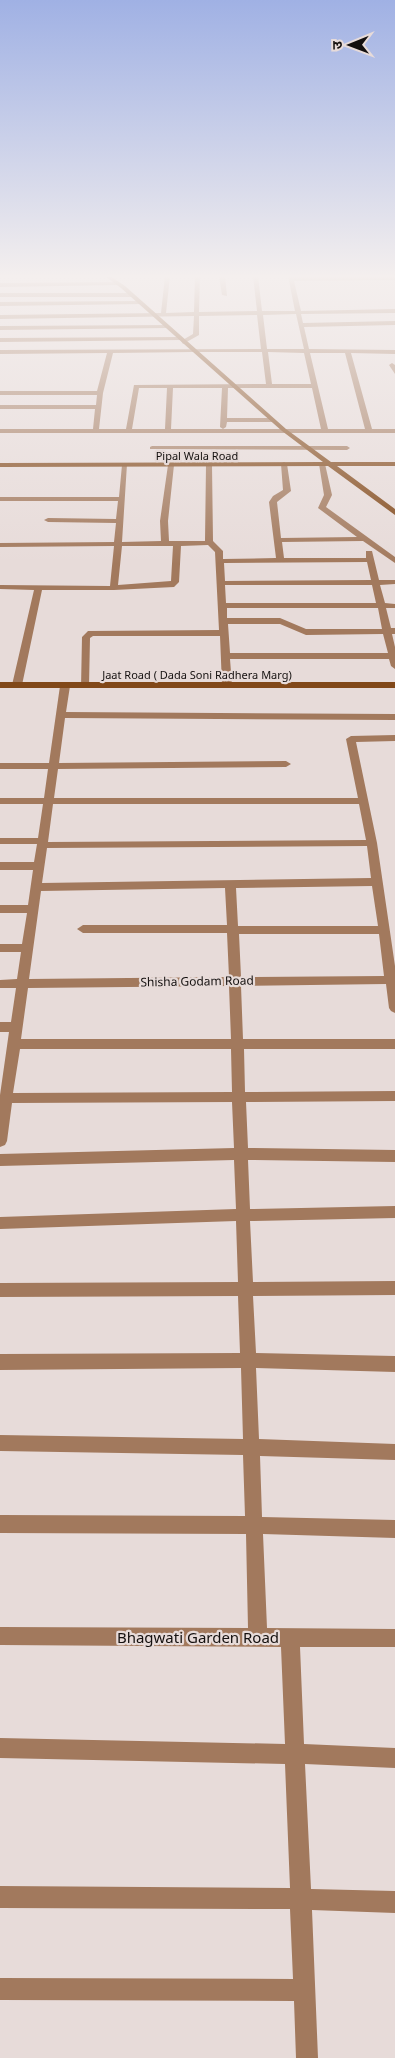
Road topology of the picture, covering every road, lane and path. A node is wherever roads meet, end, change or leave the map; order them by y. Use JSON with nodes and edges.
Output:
{"nodes":[{"id":1,"x":105,"y":372,"type":"edge"},
{"id":2,"x":218,"y":372,"type":"edge"},
{"id":3,"x":267,"y":372,"type":"edge"},
{"id":4,"x":311,"y":372,"type":"edge"},
{"id":5,"x":353,"y":372,"type":"edge"},
{"id":6,"x":170,"y":386,"type":"junction"},
{"id":7,"x":234,"y":386,"type":"junction"},
{"id":8,"x":269,"y":386,"type":"junction"},
{"id":9,"x":314,"y":386,"type":"junction"},
{"id":10,"x":225,"y":387,"type":"junction"},
{"id":11,"x":0,"y":393,"type":"edge"},
{"id":12,"x":100,"y":393,"type":"junction"},
{"id":13,"x":0,"y":407,"type":"edge"},
{"id":14,"x":99,"y":408,"type":"junction"},
{"id":15,"x":223,"y":420,"type":"junction"},
{"id":16,"x":272,"y":420,"type":"junction"},
{"id":17,"x":96,"y":430,"type":"junction"},
{"id":18,"x":129,"y":430,"type":"junction"},
{"id":19,"x":168,"y":430,"type":"junction"},
{"id":20,"x":284,"y":430,"type":"junction"},
{"id":21,"x":0,"y":431,"type":"edge"},
{"id":22,"x":223,"y":431,"type":"junction"},
{"id":23,"x":325,"y":431,"type":"junction"},
{"id":24,"x":369,"y":431,"type":"junction"},
{"id":25,"x":395,"y":431,"type":"edge"},
{"id":26,"x":152,"y":448,"type":"dead end"},
{"id":27,"x":306,"y":448,"type":"junction"},
{"id":28,"x":347,"y":448,"type":"dead end"},
{"id":29,"x":284,"y":464,"type":"junction"},
{"id":30,"x":325,"y":464,"type":"junction"},
{"id":31,"x":395,"y":464,"type":"edge"},
{"id":32,"x":0,"y":465,"type":"edge"},
{"id":33,"x":125,"y":465,"type":"junction"},
{"id":34,"x":172,"y":465,"type":"junction"},
{"id":35,"x":209,"y":465,"type":"junction"},
{"id":36,"x":0,"y":499,"type":"edge"},
{"id":37,"x":121,"y":499,"type":"junction"},
{"id":38,"x":391,"y":508,"type":"edge"},
{"id":39,"x":395,"y":513,"type":"edge"},
{"id":40,"x":48,"y":520,"type":"dead end"},
{"id":41,"x":118,"y":521,"type":"junction"},
{"id":42,"x":278,"y":540,"type":"junction"},
{"id":43,"x":365,"y":540,"type":"junction"},
{"id":44,"x":209,"y":542,"type":"junction"},
{"id":45,"x":165,"y":543,"type":"junction"},
{"id":46,"x":177,"y":543,"type":"junction"},
{"id":47,"x":117,"y":544,"type":"junction"},
{"id":48,"x":0,"y":545,"type":"edge"},
{"id":49,"x":370,"y":560,"type":"junction"},
{"id":50,"x":219,"y":561,"type":"junction"},
{"id":51,"x":280,"y":561,"type":"junction"},
{"id":52,"x":395,"y":561,"type":"edge"},
{"id":53,"x":375,"y":582,"type":"junction"},
{"id":54,"x":395,"y":582,"type":"edge"},
{"id":55,"x":221,"y":583,"type":"junction"},
{"id":56,"x":0,"y":587,"type":"edge"},
{"id":57,"x":39,"y":587,"type":"junction"},
{"id":58,"x":114,"y":588,"type":"junction"},
{"id":59,"x":222,"y":605,"type":"junction"},
{"id":60,"x":395,"y":606,"type":"edge"},
{"id":61,"x":381,"y":607,"type":"junction"},
{"id":62,"x":223,"y":621,"type":"junction"},
{"id":63,"x":391,"y":632,"type":"edge"},
{"id":64,"x":224,"y":633,"type":"junction"},
{"id":65,"x":225,"y":656,"type":"junction"},
{"id":66,"x":394,"y":659,"type":"edge"},
{"id":67,"x":0,"y":685,"type":"edge"},
{"id":68,"x":227,"y":685,"type":"junction"},
{"id":69,"x":395,"y":685,"type":"edge"},
{"id":70,"x":17,"y":686,"type":"junction"},
{"id":71,"x":65,"y":686,"type":"junction"},
{"id":72,"x":84,"y":686,"type":"junction"},
{"id":73,"x":61,"y":715,"type":"junction"},
{"id":74,"x":395,"y":717,"type":"edge"},
{"id":75,"x":395,"y":738,"type":"edge"},
{"id":76,"x":286,"y":764,"type":"dead end"},
{"id":77,"x":0,"y":766,"type":"edge"},
{"id":78,"x":53,"y":766,"type":"junction"},
{"id":79,"x":0,"y":801,"type":"edge"},
{"id":80,"x":49,"y":801,"type":"junction"},
{"id":81,"x":363,"y":801,"type":"junction"},
{"id":82,"x":0,"y":841,"type":"edge"},
{"id":83,"x":43,"y":843,"type":"junction"},
{"id":84,"x":372,"y":843,"type":"junction"},
{"id":85,"x":0,"y":866,"type":"edge"},
{"id":86,"x":39,"y":866,"type":"junction"},
{"id":87,"x":377,"y":882,"type":"junction"},
{"id":88,"x":230,"y":884,"type":"junction"},
{"id":89,"x":36,"y":887,"type":"junction"},
{"id":90,"x":0,"y":909,"type":"edge"},
{"id":91,"x":33,"y":909,"type":"junction"},
{"id":92,"x":395,"y":920,"type":"edge"},
{"id":93,"x":382,"y":925,"type":"junction"},
{"id":94,"x":83,"y":929,"type":"dead end"},
{"id":95,"x":233,"y":930,"type":"junction"},
{"id":96,"x":0,"y":948,"type":"edge"},
{"id":97,"x":28,"y":948,"type":"junction"},
{"id":98,"x":234,"y":980,"type":"junction"},
{"id":99,"x":392,"y":980,"type":"edge"},
{"id":100,"x":0,"y":984,"type":"edge"},
{"id":101,"x":23,"y":984,"type":"junction"},
{"id":102,"x":395,"y":1008,"type":"edge"},
{"id":103,"x":0,"y":1027,"type":"edge"},
{"id":104,"x":16,"y":1027,"type":"junction"},
{"id":105,"x":14,"y":1044,"type":"junction"},
{"id":106,"x":395,"y":1044,"type":"edge"},
{"id":107,"x":237,"y":1046,"type":"junction"},
{"id":108,"x":6,"y":1065,"type":"edge"},
{"id":109,"x":395,"y":1096,"type":"edge"},
{"id":110,"x":239,"y":1097,"type":"junction"},
{"id":111,"x":4,"y":1103,"type":"edge"},
{"id":112,"x":0,"y":1141,"type":"edge"},
{"id":113,"x":240,"y":1154,"type":"junction"},
{"id":114,"x":395,"y":1156,"type":"edge"},
{"id":115,"x":0,"y":1160,"type":"edge"},
{"id":116,"x":395,"y":1212,"type":"edge"},
{"id":117,"x":243,"y":1215,"type":"junction"},
{"id":118,"x":0,"y":1223,"type":"edge"},
{"id":119,"x":395,"y":1288,"type":"edge"},
{"id":120,"x":0,"y":1290,"type":"edge"},
{"id":121,"x":245,"y":1290,"type":"junction"},
{"id":122,"x":248,"y":1360,"type":"junction"},
{"id":123,"x":0,"y":1362,"type":"edge"},
{"id":124,"x":395,"y":1364,"type":"edge"},
{"id":125,"x":0,"y":1443,"type":"edge"},
{"id":126,"x":251,"y":1447,"type":"junction"},
{"id":127,"x":395,"y":1452,"type":"edge"},
{"id":128,"x":0,"y":1524,"type":"edge"},
{"id":129,"x":254,"y":1524,"type":"junction"},
{"id":130,"x":395,"y":1529,"type":"edge"},
{"id":131,"x":0,"y":1636,"type":"edge"},
{"id":132,"x":258,"y":1637,"type":"junction"},
{"id":133,"x":290,"y":1638,"type":"junction"},
{"id":134,"x":395,"y":1638,"type":"edge"},
{"id":135,"x":0,"y":1748,"type":"edge"},
{"id":136,"x":296,"y":1754,"type":"junction"},
{"id":137,"x":395,"y":1758,"type":"edge"},
{"id":138,"x":0,"y":1897,"type":"edge"},
{"id":139,"x":300,"y":1899,"type":"junction"},
{"id":140,"x":395,"y":1902,"type":"edge"},
{"id":141,"x":0,"y":1989,"type":"edge"},
{"id":142,"x":304,"y":1990,"type":"junction"},
{"id":143,"x":307,"y":2058,"type":"edge"}],
"edges":[{"from":1,"to":12,"type":"street"},
{"from":2,"to":7,"type":"street"},
{"from":3,"to":8,"type":"street"},
{"from":4,"to":9,"type":"street"},
{"from":5,"to":24,"type":"street"},
{"from":6,"to":10,"type":"street"},
{"from":6,"to":18,"type":"street"},
{"from":6,"to":19,"type":"street"},
{"from":7,"to":8,"type":"street"},
{"from":7,"to":10,"type":"street"},
{"from":7,"to":16,"type":"street"},
{"from":8,"to":9,"type":"street"},
{"from":9,"to":23,"type":"street"},
{"from":10,"to":15,"type":"street"},
{"from":11,"to":12,"type":"street"},
{"from":12,"to":14,"type":"street"},
{"from":13,"to":14,"type":"street"},
{"from":14,"to":17,"type":"street"},
{"from":15,"to":16,"type":"street"},
{"from":15,"to":22,"type":"street"},
{"from":16,"to":20,"type":"street"},
{"from":17,"to":18,"type":"street"},
{"from":17,"to":21,"type":"street"},
{"from":18,"to":19,"type":"street"},
{"from":19,"to":22,"type":"street"},
{"from":20,"to":22,"type":"street"},
{"from":20,"to":23,"type":"street"},
{"from":20,"to":27,"type":"street"},
{"from":23,"to":24,"type":"street"},
{"from":24,"to":25,"type":"street"},
{"from":26,"to":27,"type":"street"},
{"from":27,"to":28,"type":"street"},
{"from":27,"to":30,"type":"street"},
{"from":29,"to":30,"type":"street","name":"Pipal Wala Road"},
{"from":29,"to":35,"type":"street","name":"Pipal Wala Road"},
{"from":29,"to":42,"type":"street"},
{"from":30,"to":31,"type":"street","name":"Pipal Wala Road"},
{"from":30,"to":38,"type":"street"},
{"from":30,"to":43,"type":"street"},
{"from":32,"to":33,"type":"street","name":"Pipal Wala Road"},
{"from":33,"to":34,"type":"street","name":"Pipal Wala Road"},
{"from":33,"to":37,"type":"street"},
{"from":34,"to":35,"type":"street","name":"Pipal Wala Road"},
{"from":34,"to":45,"type":"street"},
{"from":35,"to":44,"type":"street"},
{"from":36,"to":37,"type":"street"},
{"from":37,"to":41,"type":"street"},
{"from":38,"to":39,"type":"street"},
{"from":40,"to":41,"type":"street"},
{"from":41,"to":47,"type":"street"},
{"from":42,"to":43,"type":"street"},
{"from":42,"to":51,"type":"street"},
{"from":43,"to":49,"type":"street"},
{"from":43,"to":52,"type":"street"},
{"from":44,"to":46,"type":"street"},
{"from":44,"to":50,"type":"street"},
{"from":45,"to":46,"type":"street"},
{"from":45,"to":47,"type":"street"},
{"from":46,"to":58,"type":"street"},
{"from":47,"to":48,"type":"street"},
{"from":47,"to":58,"type":"street"},
{"from":49,"to":51,"type":"street"},
{"from":49,"to":53,"type":"street"},
{"from":50,"to":51,"type":"street"},
{"from":50,"to":55,"type":"street"},
{"from":53,"to":54,"type":"street"},
{"from":53,"to":55,"type":"street"},
{"from":53,"to":61,"type":"street"},
{"from":55,"to":59,"type":"street"},
{"from":56,"to":57,"type":"street"},
{"from":57,"to":58,"type":"street"},
{"from":57,"to":70,"type":"street"},
{"from":59,"to":61,"type":"street"},
{"from":59,"to":62,"type":"street"},
{"from":60,"to":61,"type":"street"},
{"from":61,"to":63,"type":"street"},
{"from":62,"to":63,"type":"street"},
{"from":62,"to":64,"type":"street"},
{"from":63,"to":66,"type":"street"},
{"from":64,"to":65,"type":"street"},
{"from":64,"to":72,"type":"street"},
{"from":65,"to":66,"type":"street"},
{"from":65,"to":68,"type":"street"},
{"from":67,"to":70,"type":"street","name":"Jaat Road ( Dada Soni Radhera Marg)"},
{"from":68,"to":69,"type":"street","name":"Jaat Road ( Dada Soni Radhera Marg)"},
{"from":68,"to":72,"type":"street","name":"Jaat Road ( Dada Soni Radhera Marg)"},
{"from":70,"to":71,"type":"street","name":"Jaat Road ( Dada Soni Radhera Marg)"},
{"from":71,"to":72,"type":"street","name":"Jaat Road ( Dada Soni Radhera Marg)"},
{"from":71,"to":73,"type":"street"},
{"from":73,"to":74,"type":"street"},
{"from":73,"to":78,"type":"street"},
{"from":75,"to":81,"type":"street"},
{"from":76,"to":78,"type":"street"},
{"from":77,"to":78,"type":"street"},
{"from":78,"to":80,"type":"street"},
{"from":79,"to":80,"type":"street"},
{"from":80,"to":81,"type":"street"},
{"from":80,"to":83,"type":"street"},
{"from":81,"to":84,"type":"street"},
{"from":82,"to":83,"type":"street"},
{"from":83,"to":84,"type":"street"},
{"from":83,"to":86,"type":"street"},
{"from":84,"to":87,"type":"street"},
{"from":85,"to":86,"type":"street"},
{"from":86,"to":89,"type":"street"},
{"from":87,"to":88,"type":"street"},
{"from":87,"to":93,"type":"street"},
{"from":88,"to":89,"type":"street"},
{"from":88,"to":95,"type":"street"},
{"from":89,"to":91,"type":"street"},
{"from":90,"to":91,"type":"street"},
{"from":91,"to":97,"type":"street"},
{"from":92,"to":93,"type":"street"},
{"from":93,"to":95,"type":"street"},
{"from":93,"to":99,"type":"street"},
{"from":94,"to":95,"type":"street"},
{"from":95,"to":98,"type":"street"},
{"from":96,"to":97,"type":"street"},
{"from":97,"to":101,"type":"street"},
{"from":98,"to":99,"type":"street","name":"Shisha Godam Road"},
{"from":98,"to":101,"type":"street","name":"Shisha Godam Road"},
{"from":98,"to":107,"type":"street"},
{"from":99,"to":102,"type":"street"},
{"from":100,"to":101,"type":"street","name":"Shisha Godam Road"},
{"from":101,"to":104,"type":"street"},
{"from":103,"to":104,"type":"street"},
{"from":104,"to":105,"type":"street"},
{"from":105,"to":107,"type":"street"},
{"from":105,"to":108,"type":"street"},
{"from":106,"to":107,"type":"street"},
{"from":107,"to":110,"type":"street"},
{"from":108,"to":111,"type":"street"},
{"from":109,"to":110,"type":"street"},
{"from":110,"to":111,"type":"street"},
{"from":110,"to":113,"type":"street"},
{"from":111,"to":112,"type":"street"},
{"from":113,"to":114,"type":"street"},
{"from":113,"to":115,"type":"street"},
{"from":113,"to":117,"type":"street"},
{"from":116,"to":117,"type":"street"},
{"from":117,"to":118,"type":"street"},
{"from":117,"to":121,"type":"street"},
{"from":119,"to":121,"type":"street"},
{"from":120,"to":121,"type":"street"},
{"from":121,"to":122,"type":"street"},
{"from":122,"to":123,"type":"street"},
{"from":122,"to":124,"type":"street"},
{"from":122,"to":126,"type":"street"},
{"from":125,"to":126,"type":"street"},
{"from":126,"to":127,"type":"street"},
{"from":126,"to":129,"type":"street"},
{"from":128,"to":129,"type":"street"},
{"from":129,"to":130,"type":"street"},
{"from":129,"to":132,"type":"street"},
{"from":131,"to":132,"type":"street","name":"Bhagwati Garden Road"},
{"from":132,"to":133,"type":"street","name":"Bhagwati Garden Road"},
{"from":133,"to":134,"type":"street","name":"Bhagwati Garden Road"},
{"from":133,"to":136,"type":"street"},
{"from":135,"to":136,"type":"street"},
{"from":136,"to":137,"type":"street"},
{"from":136,"to":139,"type":"street"},
{"from":138,"to":139,"type":"street"},
{"from":139,"to":140,"type":"street"},
{"from":139,"to":142,"type":"street"},
{"from":141,"to":142,"type":"street"},
{"from":142,"to":143,"type":"street"}]}
